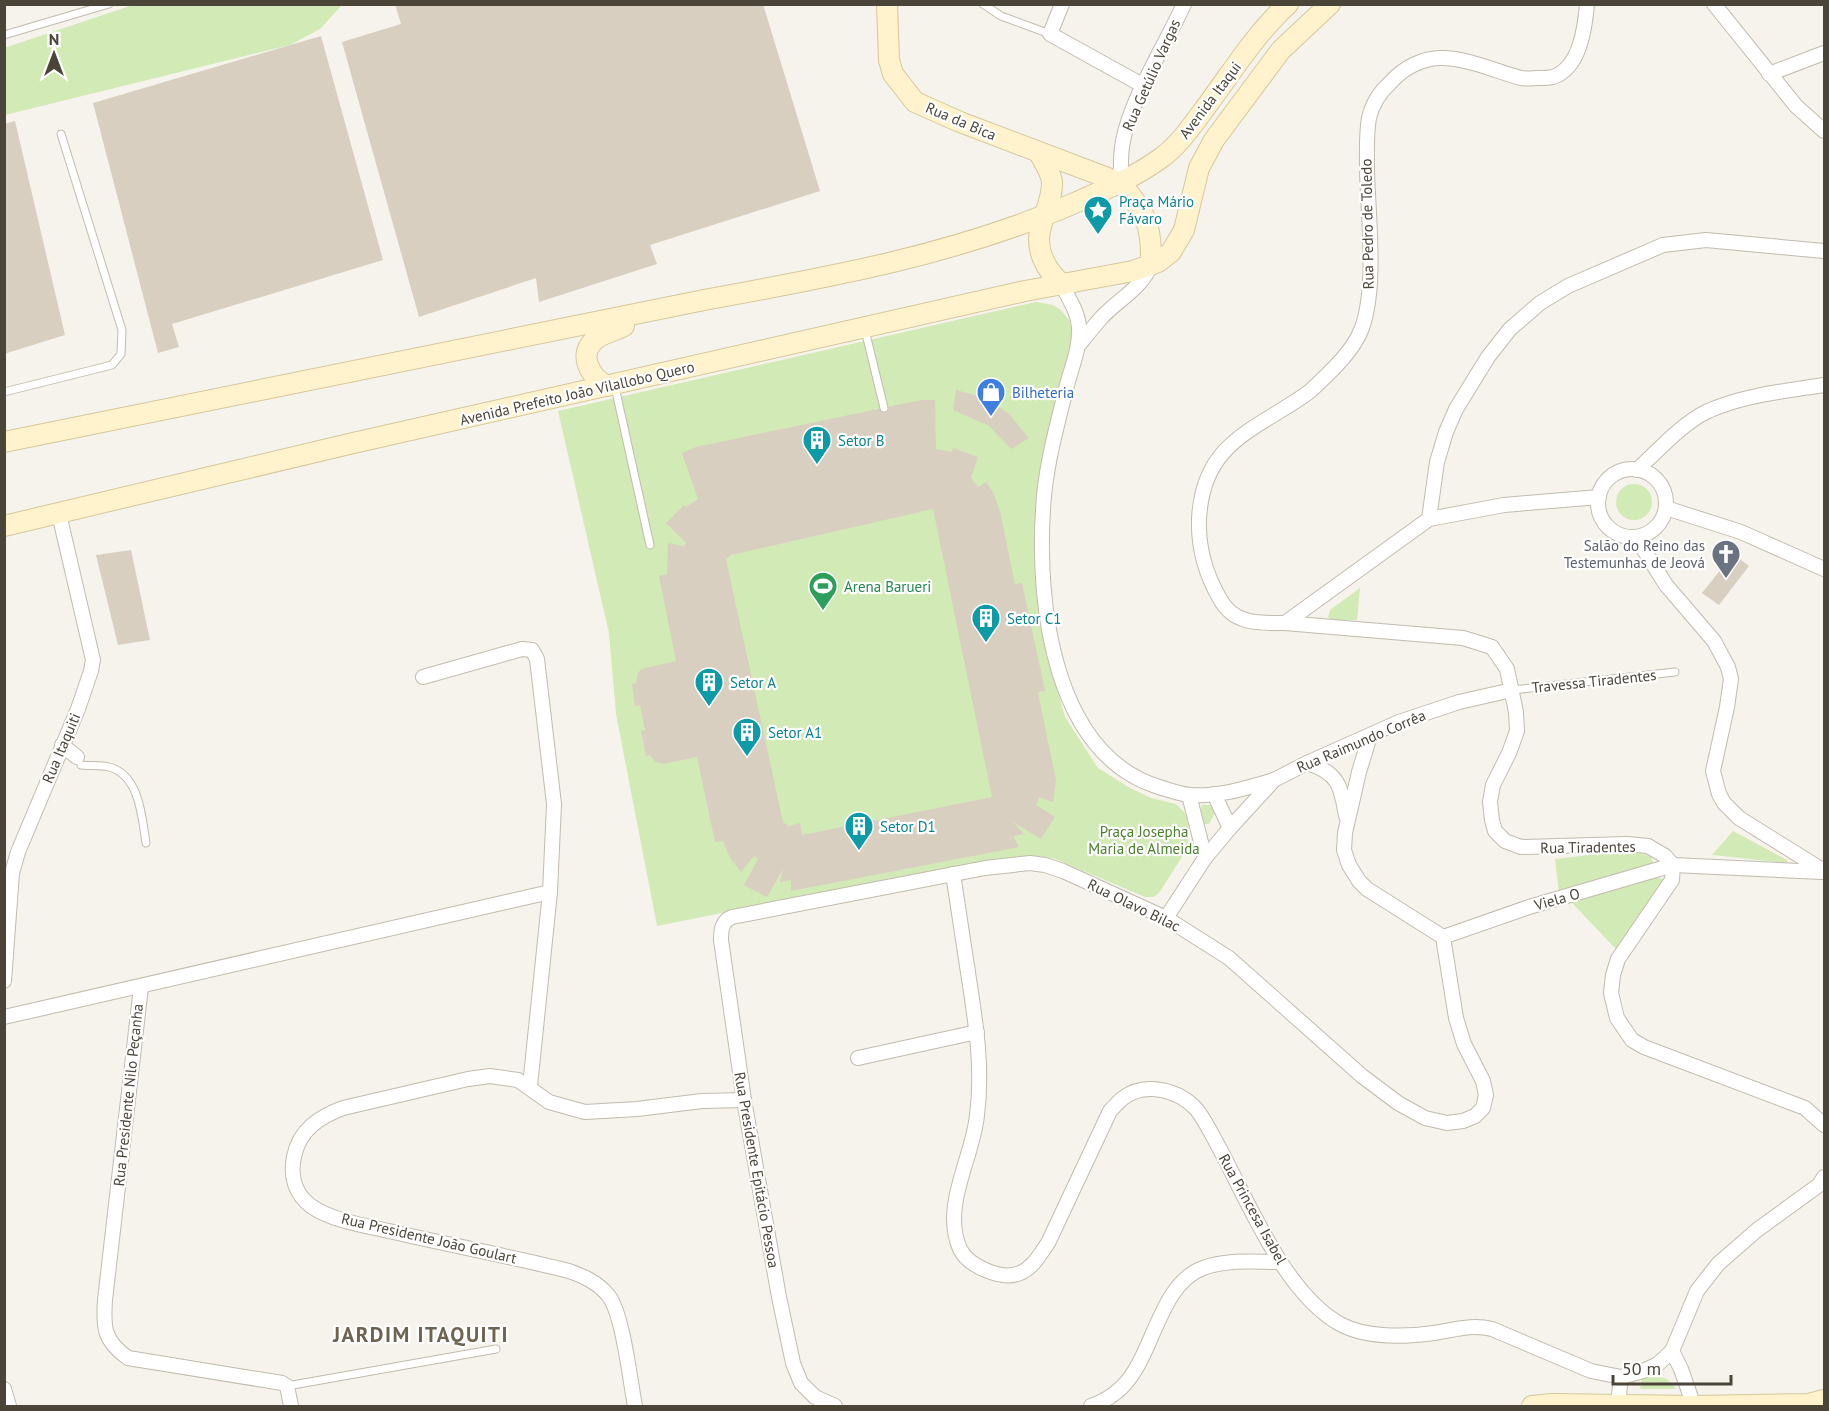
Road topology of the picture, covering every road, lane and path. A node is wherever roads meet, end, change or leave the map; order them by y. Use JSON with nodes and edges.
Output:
{"nodes":[{"id":1,"x":109,"y":4,"type":"edge"},
{"id":2,"x":887,"y":4,"type":"edge"},
{"id":3,"x":983,"y":4,"type":"edge"},
{"id":4,"x":1062,"y":4,"type":"edge"},
{"id":5,"x":1184,"y":4,"type":"edge"},
{"id":6,"x":1288,"y":4,"type":"edge"},
{"id":7,"x":1330,"y":4,"type":"edge"},
{"id":8,"x":1587,"y":4,"type":"edge"},
{"id":9,"x":1713,"y":4,"type":"edge"},
{"id":10,"x":1050,"y":34,"type":"junction"},
{"id":11,"x":4,"y":35,"type":"edge"},
{"id":12,"x":1824,"y":53,"type":"edge"},
{"id":13,"x":1769,"y":74,"type":"junction"},
{"id":14,"x":1144,"y":86,"type":"junction"},
{"id":15,"x":1824,"y":130,"type":"edge"},
{"id":16,"x":61,"y":134,"type":"dead end"},
{"id":17,"x":1039,"y":153,"type":"junction"},
{"id":18,"x":1121,"y":183,"type":"junction"},
{"id":19,"x":1042,"y":217,"type":"junction"},
{"id":20,"x":1824,"y":251,"type":"edge"},
{"id":21,"x":1151,"y":266,"type":"junction"},
{"id":22,"x":1062,"y":285,"type":"junction"},
{"id":23,"x":637,"y":314,"type":"junction"},
{"id":24,"x":864,"y":327,"type":"junction"},
{"id":25,"x":1078,"y":346,"type":"junction"},
{"id":26,"x":611,"y":385,"type":"junction"},
{"id":27,"x":1824,"y":385,"type":"edge"},
{"id":28,"x":4,"y":392,"type":"edge"},
{"id":29,"x":884,"y":408,"type":"dead end"},
{"id":30,"x":4,"y":442,"type":"edge"},
{"id":31,"x":1638,"y":470,"type":"junction"},
{"id":32,"x":1599,"y":497,"type":"junction"},
{"id":33,"x":1666,"y":508,"type":"junction"},
{"id":34,"x":59,"y":514,"type":"junction"},
{"id":35,"x":1429,"y":519,"type":"junction"},
{"id":36,"x":4,"y":526,"type":"edge"},
{"id":37,"x":1636,"y":537,"type":"junction"},
{"id":38,"x":650,"y":545,"type":"dead end"},
{"id":39,"x":1824,"y":569,"type":"edge"},
{"id":40,"x":1286,"y":623,"type":"junction"},
{"id":41,"x":1675,"y":672,"type":"dead end"},
{"id":42,"x":423,"y":677,"type":"dead end"},
{"id":43,"x":1512,"y":690,"type":"junction"},
{"id":44,"x":1370,"y":736,"type":"junction"},
{"id":45,"x":62,"y":745,"type":"junction"},
{"id":46,"x":79,"y":761,"type":"joint"},
{"id":47,"x":1307,"y":763,"type":"junction"},
{"id":48,"x":1274,"y":780,"type":"junction"},
{"id":49,"x":1214,"y":794,"type":"junction"},
{"id":50,"x":1189,"y":795,"type":"junction"},
{"id":51,"x":1347,"y":824,"type":"junction"},
{"id":52,"x":1230,"y":828,"type":"junction"},
{"id":53,"x":146,"y":843,"type":"dead end"},
{"id":54,"x":1205,"y":858,"type":"junction"},
{"id":55,"x":1673,"y":865,"type":"junction"},
{"id":56,"x":1824,"y":872,"type":"edge"},
{"id":57,"x":953,"y":874,"type":"junction"},
{"id":58,"x":550,"y":892,"type":"junction"},
{"id":59,"x":732,"y":918,"type":"joint"},
{"id":60,"x":1166,"y":918,"type":"junction"},
{"id":61,"x":1443,"y":937,"type":"junction"},
{"id":62,"x":4,"y":981,"type":"edge"},
{"id":63,"x":141,"y":987,"type":"junction"},
{"id":64,"x":4,"y":1017,"type":"edge"},
{"id":65,"x":977,"y":1032,"type":"junction"},
{"id":66,"x":858,"y":1058,"type":"dead end"},
{"id":67,"x":530,"y":1086,"type":"junction"},
{"id":68,"x":744,"y":1100,"type":"junction"},
{"id":69,"x":1824,"y":1125,"type":"edge"},
{"id":70,"x":1824,"y":1177,"type":"edge"},
{"id":71,"x":1280,"y":1262,"type":"junction"},
{"id":72,"x":496,"y":1349,"type":"dead end"},
{"id":73,"x":1672,"y":1351,"type":"junction"},
{"id":74,"x":1621,"y":1377,"type":"junction"},
{"id":75,"x":287,"y":1386,"type":"junction"},
{"id":76,"x":4,"y":1389,"type":"edge"},
{"id":77,"x":1824,"y":1400,"type":"edge"},
{"id":78,"x":1618,"y":1404,"type":"junction"},
{"id":79,"x":1694,"y":1406,"type":"edge"},
{"id":80,"x":9,"y":1407,"type":"edge"},
{"id":81,"x":291,"y":1407,"type":"edge"},
{"id":82,"x":635,"y":1407,"type":"edge"},
{"id":83,"x":835,"y":1407,"type":"edge"},
{"id":84,"x":1091,"y":1407,"type":"edge"},
{"id":85,"x":1532,"y":1407,"type":"edge"}],
"edges":[{"from":1,"to":11,"type":"lane"},
{"from":2,"to":17,"type":"main road","name":"Rua da Bica"},
{"from":3,"to":10,"type":"lane"},
{"from":4,"to":10,"type":"street"},
{"from":5,"to":14,"type":"street","name":"Rua Getúlio Vargas"},
{"from":6,"to":18,"type":"main road","name":"Avenida Itaqui"},
{"from":7,"to":21,"type":"main road","name":"Avenida Itaqui"},
{"from":8,"to":40,"type":"street","name":"Rua Pedro de Toledo"},
{"from":9,"to":13,"type":"street"},
{"from":10,"to":14,"type":"street"},
{"from":12,"to":13,"type":"street"},
{"from":13,"to":15,"type":"street"},
{"from":14,"to":18,"type":"street","name":"Rua Getúlio Vargas"},
{"from":16,"to":28,"type":"lane"},
{"from":17,"to":18,"type":"main road","name":"Rua da Bica"},
{"from":17,"to":19,"type":"main road"},
{"from":18,"to":19,"type":"main road"},
{"from":18,"to":21,"type":"main road"},
{"from":19,"to":22,"type":"main road"},
{"from":19,"to":23,"type":"main road"},
{"from":20,"to":35,"type":"street"},
{"from":21,"to":22,"type":"main road","name":"Avenida Prefeito João Vilallobo Quero"},
{"from":21,"to":25,"type":"street"},
{"from":22,"to":24,"type":"main road","name":"Avenida Prefeito João Vilallobo Quero"},
{"from":22,"to":25,"type":"street"},
{"from":23,"to":26,"type":"main road"},
{"from":23,"to":30,"type":"main road"},
{"from":24,"to":26,"type":"main road","name":"Avenida Prefeito João Vilallobo Quero"},
{"from":24,"to":29,"type":"lane"},
{"from":25,"to":50,"type":"street"},
{"from":26,"to":34,"type":"main road","name":"Avenida Prefeito João Vilallobo Quero"},
{"from":26,"to":38,"type":"lane"},
{"from":27,"to":31,"type":"street"},
{"from":31,"to":32,"type":"street"},
{"from":31,"to":33,"type":"street"},
{"from":32,"to":35,"type":"street"},
{"from":32,"to":37,"type":"street"},
{"from":33,"to":37,"type":"street"},
{"from":33,"to":39,"type":"street"},
{"from":34,"to":36,"type":"main road","name":"Avenida Prefeito João Vilallobo Quero"},
{"from":34,"to":45,"type":"street","name":"Rua Itaquiti"},
{"from":35,"to":40,"type":"street"},
{"from":37,"to":56,"type":"street"},
{"from":40,"to":43,"type":"street","name":"Rua Tiradentes"},
{"from":41,"to":43,"type":"lane","name":"Travessa Tiradentes"},
{"from":42,"to":58,"type":"street"},
{"from":43,"to":44,"type":"street","name":"Rua Raimundo Corrêa"},
{"from":43,"to":55,"type":"street","name":"Rua Tiradentes"},
{"from":44,"to":47,"type":"street","name":"Rua Raimundo Corrêa"},
{"from":44,"to":51,"type":"street"},
{"from":45,"to":46,"type":"street"},
{"from":45,"to":62,"type":"street","name":"Rua Itaquiti"},
{"from":46,"to":53,"type":"lane"},
{"from":47,"to":48,"type":"street","name":"Rua Raimundo Corrêa"},
{"from":47,"to":51,"type":"street"},
{"from":48,"to":49,"type":"street"},
{"from":48,"to":52,"type":"street","name":"Rua Raimundo Corrêa"},
{"from":49,"to":50,"type":"street"},
{"from":49,"to":52,"type":"street"},
{"from":50,"to":54,"type":"street"},
{"from":51,"to":61,"type":"street"},
{"from":52,"to":54,"type":"street","name":"Rua Raimundo Corrêa"},
{"from":54,"to":60,"type":"street","name":"Rua Raimundo Corrêa"},
{"from":55,"to":56,"type":"street","name":"Viela O"},
{"from":55,"to":61,"type":"street","name":"Viela O"},
{"from":55,"to":69,"type":"street"},
{"from":57,"to":59,"type":"street","name":"Rua Olavo Bilac"},
{"from":57,"to":60,"type":"street","name":"Rua Olavo Bilac"},
{"from":57,"to":65,"type":"street"},
{"from":58,"to":63,"type":"street","name":"Rua Presidente Nilo Peçanha"},
{"from":58,"to":67,"type":"street"},
{"from":59,"to":68,"type":"street","name":"Rua Presidente Epitácio Pessoa"},
{"from":60,"to":61,"type":"street","name":"Rua Olavo Bilac"},
{"from":63,"to":64,"type":"street"},
{"from":63,"to":75,"type":"street","name":"Rua Presidente Nilo Peçanha"},
{"from":65,"to":66,"type":"street"},
{"from":65,"to":71,"type":"street","name":"Rua Princesa Isabel"},
{"from":67,"to":68,"type":"street","name":"Rua Presidente João Goulart"},
{"from":67,"to":82,"type":"street","name":"Rua Presidente João Goulart"},
{"from":68,"to":83,"type":"street","name":"Rua Presidente Epitácio Pessoa"},
{"from":70,"to":73,"type":"street"},
{"from":71,"to":74,"type":"street","name":"Rua Princesa Isabel"},
{"from":71,"to":84,"type":"street"},
{"from":72,"to":75,"type":"lane"},
{"from":73,"to":74,"type":"street"},
{"from":73,"to":79,"type":"street"},
{"from":74,"to":78,"type":"street"},
{"from":75,"to":81,"type":"street"},
{"from":76,"to":80,"type":"street"},
{"from":77,"to":79,"type":"main road"},
{"from":78,"to":79,"type":"main road"},
{"from":78,"to":85,"type":"main road"}]}
